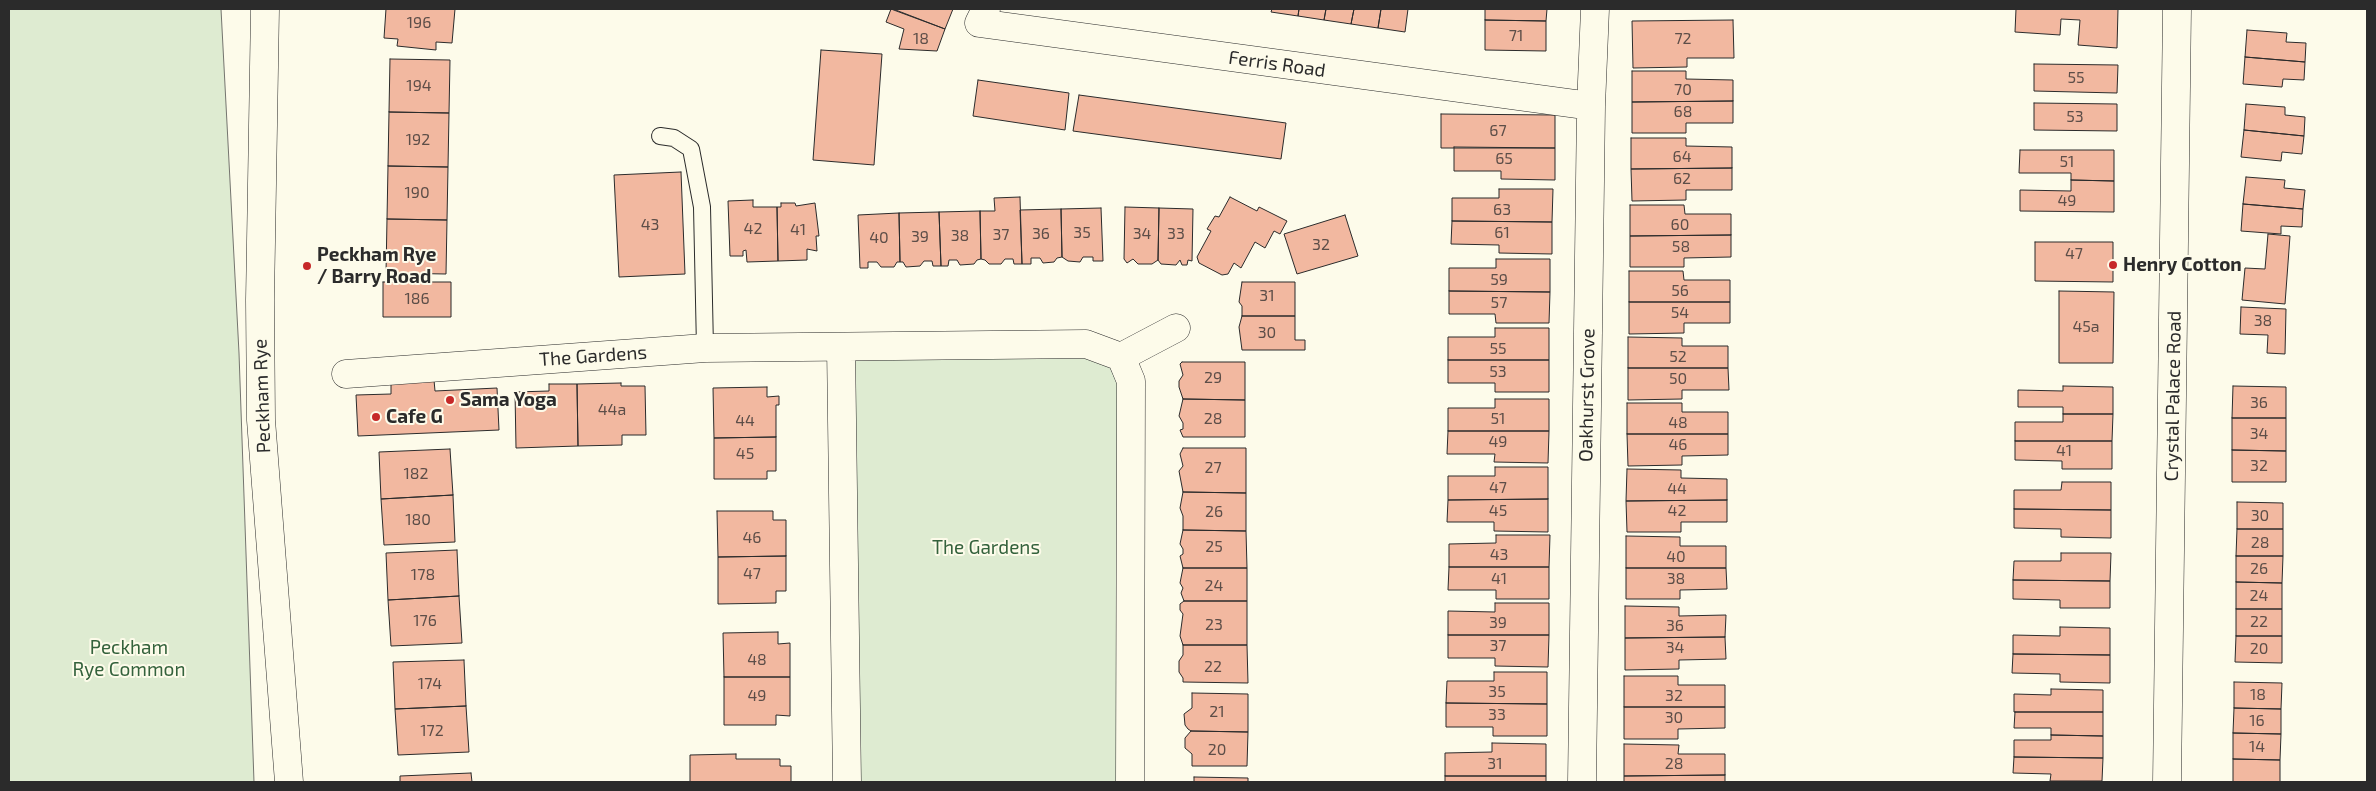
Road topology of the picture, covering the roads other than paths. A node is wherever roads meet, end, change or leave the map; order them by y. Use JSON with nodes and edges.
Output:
{"nodes":[{"id":1,"x":265,"y":9,"type":"edge"},
{"id":2,"x":986,"y":9,"type":"edge"},
{"id":3,"x":1595,"y":9,"type":"edge"},
{"id":4,"x":2178,"y":9,"type":"edge"},
{"id":5,"x":1591,"y":106,"type":"junction"},
{"id":6,"x":660,"y":136,"type":"dead end"},
{"id":7,"x":1176,"y":328,"type":"dead end"},
{"id":8,"x":841,"y":347,"type":"junction"},
{"id":9,"x":705,"y":348,"type":"junction"},
{"id":10,"x":1121,"y":357,"type":"junction"},
{"id":11,"x":346,"y":374,"type":"dead end"},
{"id":12,"x":289,"y":782,"type":"edge"},
{"id":13,"x":847,"y":782,"type":"edge"},
{"id":14,"x":1130,"y":782,"type":"edge"},
{"id":15,"x":1582,"y":782,"type":"edge"},
{"id":16,"x":2168,"y":782,"type":"edge"}],
"edges":[{"from":1,"to":12,"type":"street","name":"Peckham Rye"},
{"from":2,"to":5,"type":"street","name":"Ferris Road"},
{"from":3,"to":5,"type":"street","name":"Oakhurst Grove"},
{"from":4,"to":16,"type":"street","name":"Crystal Palace Road"},
{"from":5,"to":15,"type":"street","name":"Oakhurst Grove"},
{"from":6,"to":9,"type":"lane"},
{"from":7,"to":10,"type":"street"},
{"from":8,"to":9,"type":"street","name":"The Gardens"},
{"from":8,"to":10,"type":"street","name":"The Gardens"},
{"from":8,"to":13,"type":"street"},
{"from":9,"to":11,"type":"street","name":"The Gardens"},
{"from":10,"to":14,"type":"street"}]}
